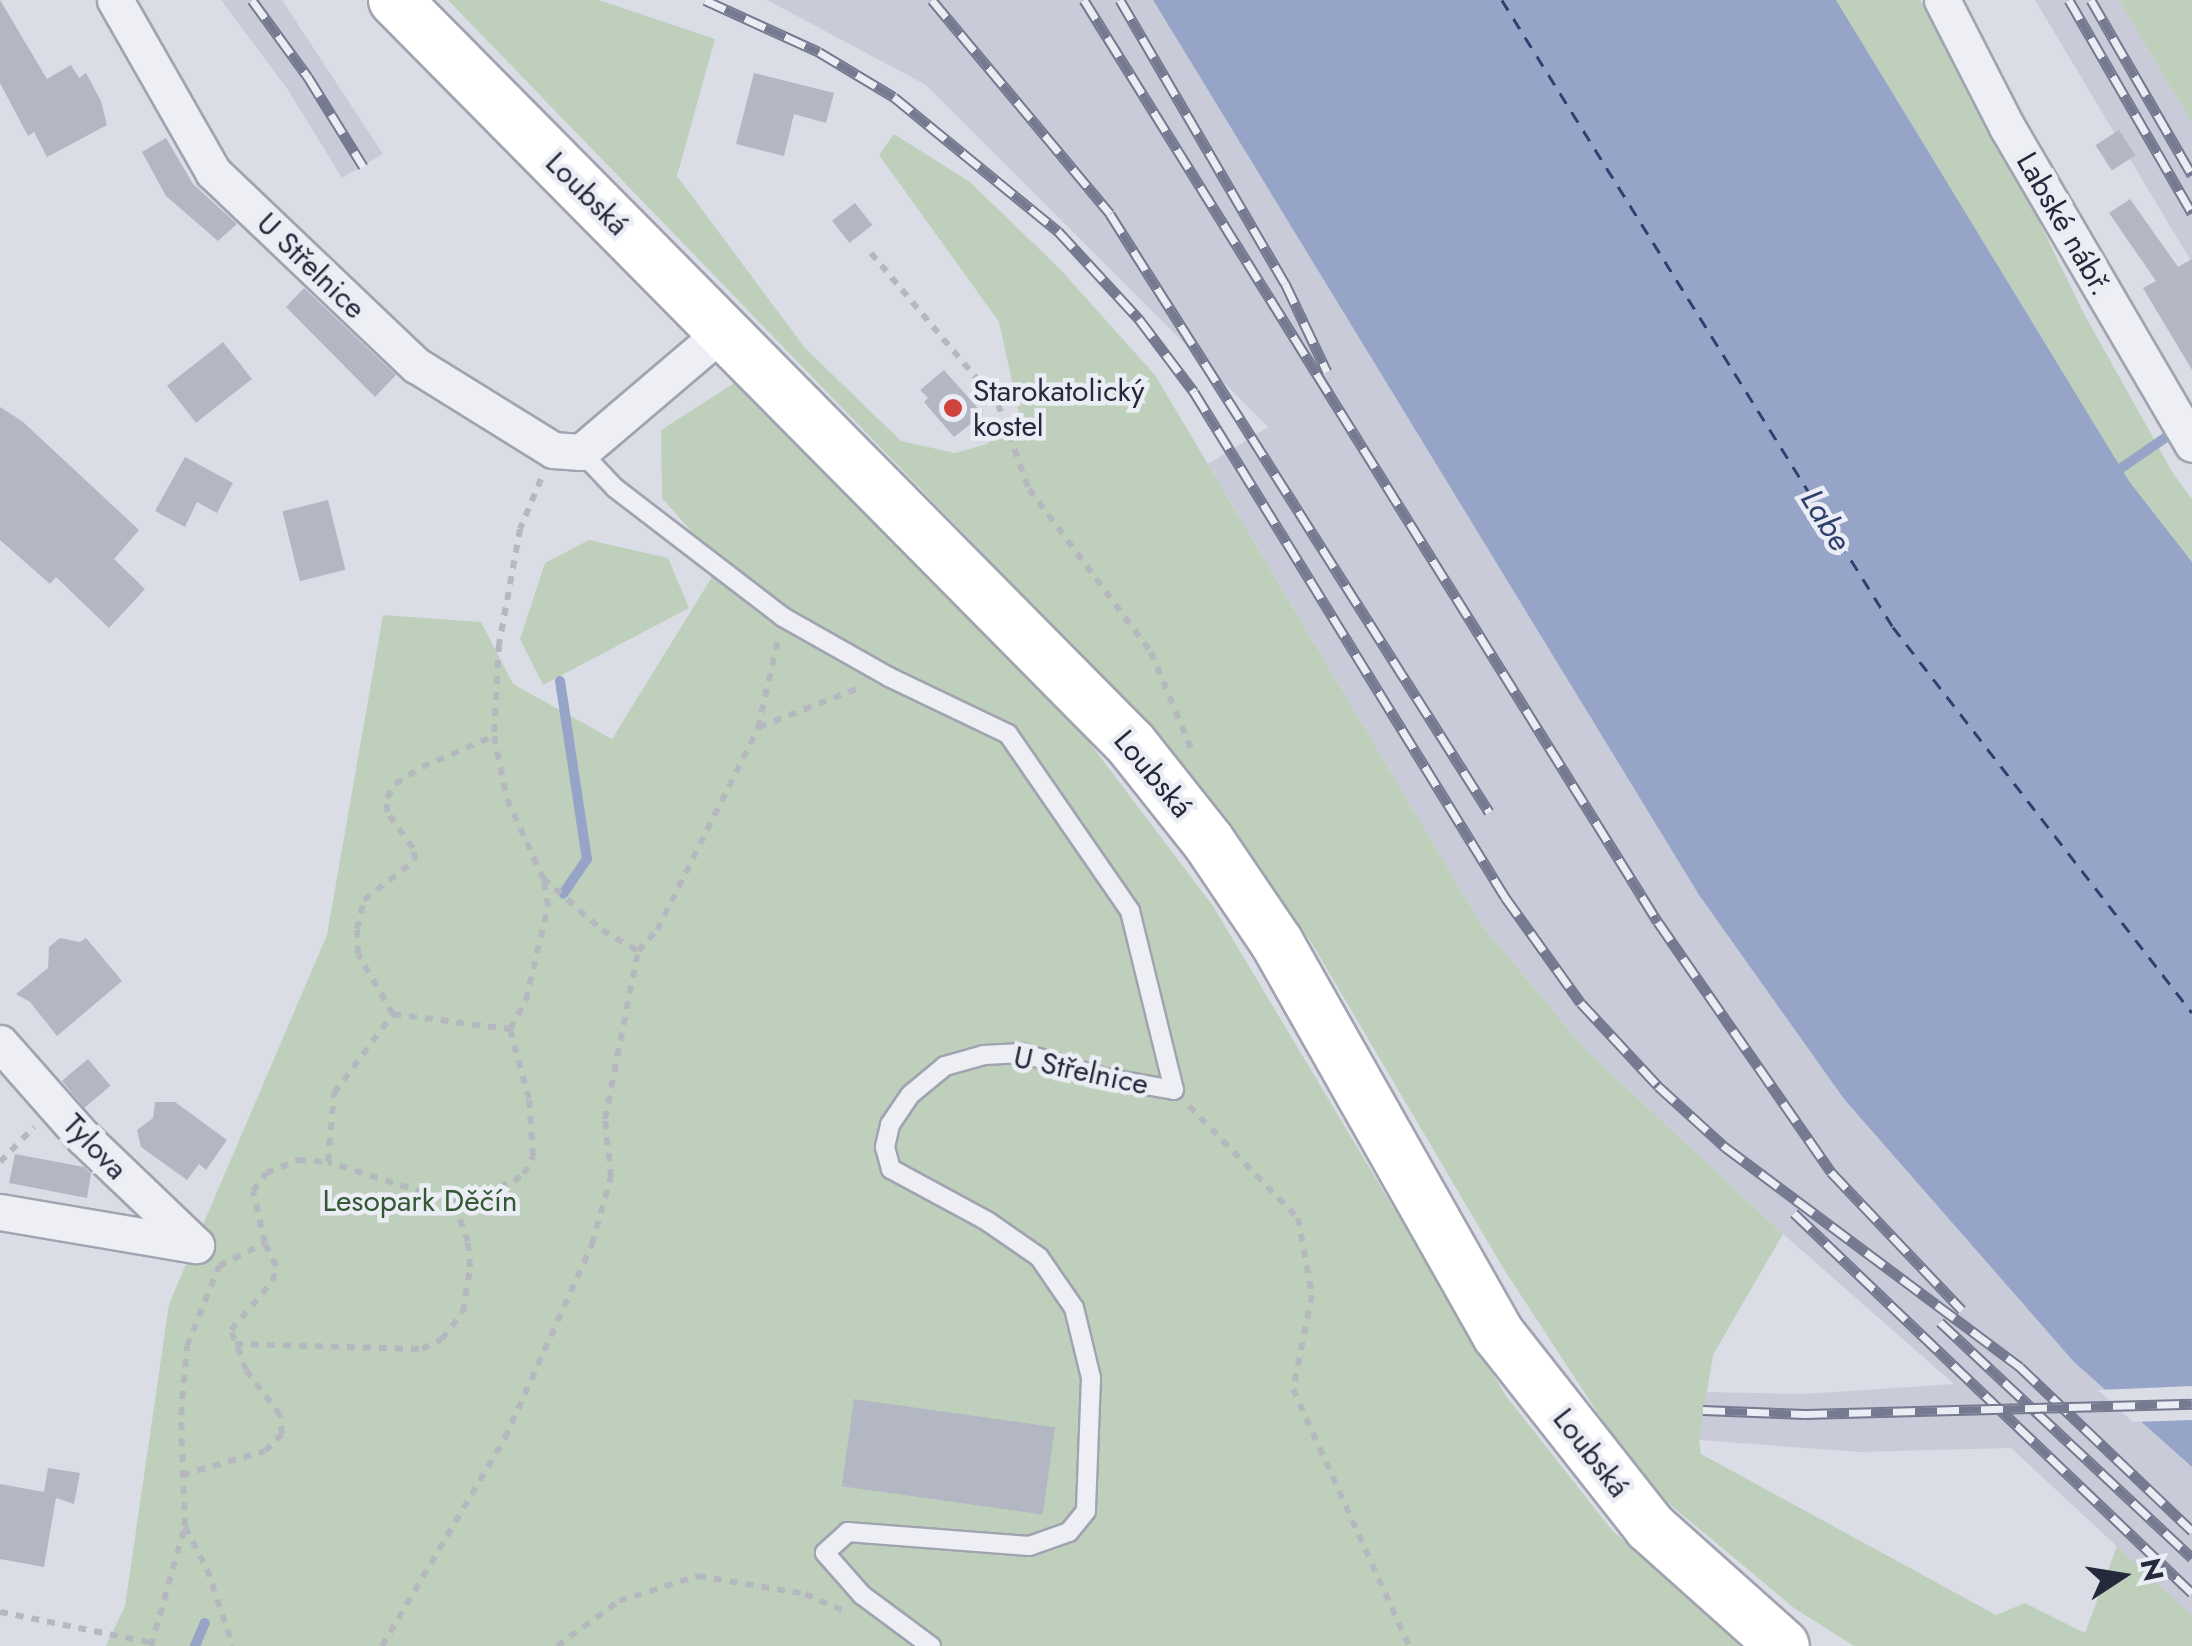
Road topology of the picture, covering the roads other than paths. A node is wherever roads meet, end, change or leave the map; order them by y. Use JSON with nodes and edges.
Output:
{"nodes":[{"id":1,"x":115,"y":0,"type":"edge"},
{"id":2,"x":395,"y":0,"type":"edge"},
{"id":3,"x":1942,"y":0,"type":"edge"},
{"id":4,"x":723,"y":332,"type":"junction"},
{"id":5,"x":2191,"y":439,"type":"edge"},
{"id":6,"x":567,"y":451,"type":"junction"},
{"id":7,"x":0,"y":1042,"type":"edge"},
{"id":8,"x":0,"y":1212,"type":"edge"},
{"id":9,"x":930,"y":1646,"type":"edge"},
{"id":10,"x":1783,"y":1646,"type":"edge"}],
"edges":[{"from":1,"to":6,"type":"street","name":"U Střelnice"},
{"from":2,"to":4,"type":"main road","name":"Loubská"},
{"from":3,"to":5,"type":"street","name":"Labské nábř."},
{"from":4,"to":6,"type":"street"},
{"from":4,"to":10,"type":"main road","name":"Loubská"},
{"from":6,"to":9,"type":"lane","name":"U Střelnice"},
{"from":7,"to":8,"type":"street","name":"Tylova"}]}
